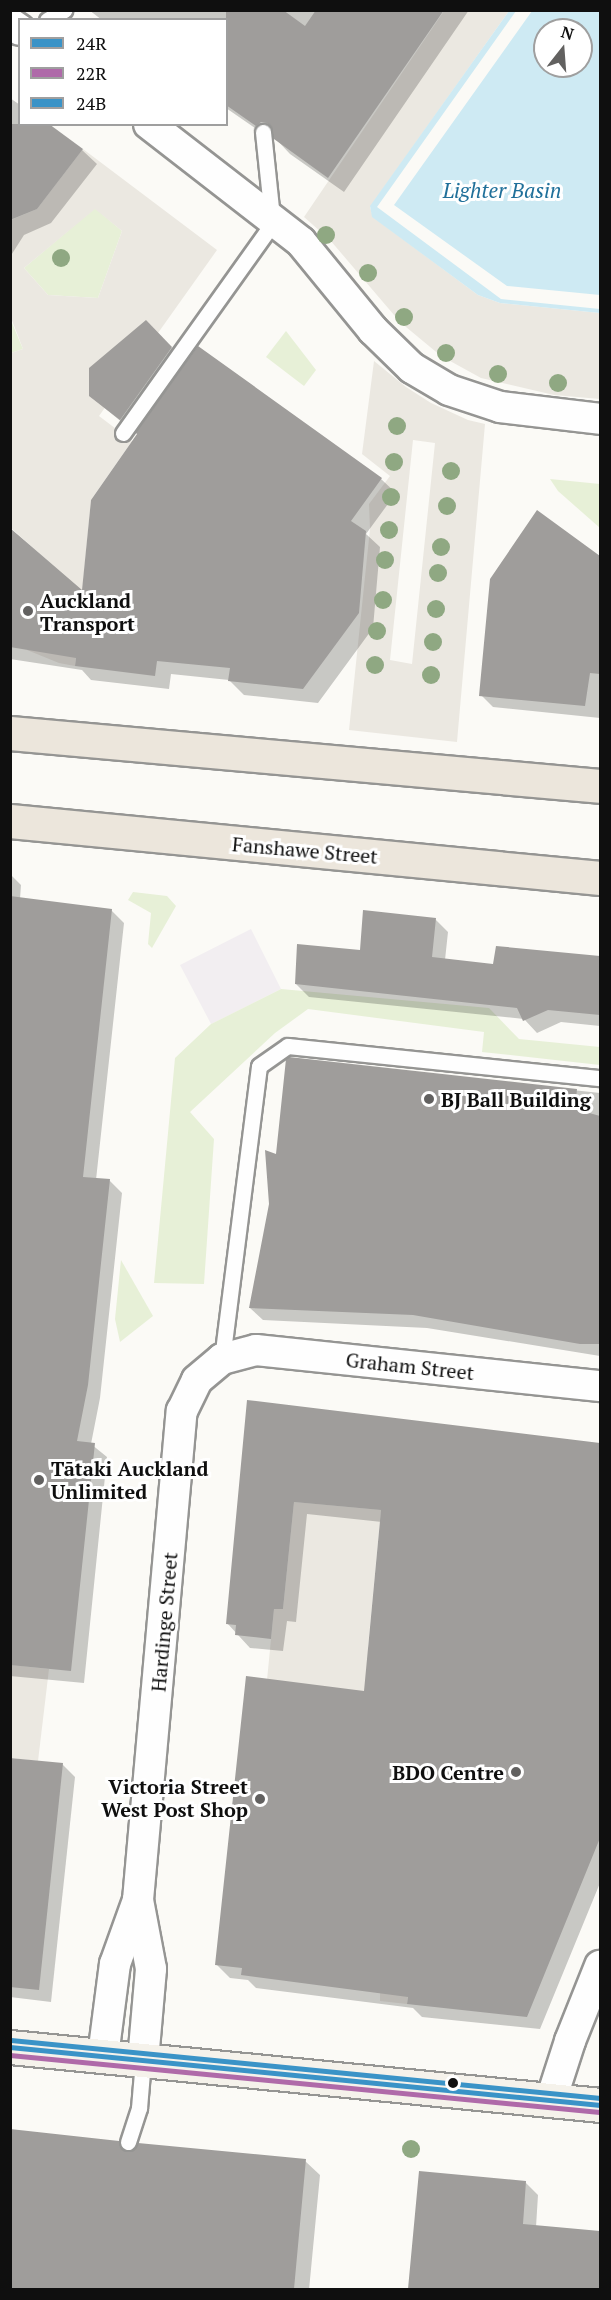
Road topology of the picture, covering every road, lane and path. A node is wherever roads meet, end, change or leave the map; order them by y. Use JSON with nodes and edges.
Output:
{"nodes":[{"id":1,"x":64,"y":10,"type":"edge"},
{"id":2,"x":50,"y":18,"type":"edge"},
{"id":3,"x":151,"y":126,"type":"edge"},
{"id":4,"x":263,"y":132,"type":"dead end"},
{"id":5,"x":273,"y":220,"type":"junction"},
{"id":6,"x":600,"y":419,"type":"edge"},
{"id":7,"x":123,"y":433,"type":"dead end"},
{"id":8,"x":10,"y":733,"type":"edge"},
{"id":9,"x":600,"y":786,"type":"edge"},
{"id":10,"x":10,"y":821,"type":"edge"},
{"id":11,"x":600,"y":878,"type":"edge"},
{"id":12,"x":600,"y":1078,"type":"edge"},
{"id":13,"x":222,"y":1359,"type":"junction"},
{"id":14,"x":600,"y":1386,"type":"edge"},
{"id":15,"x":138,"y":1900,"type":"junction"},
{"id":16,"x":600,"y":1966,"type":"edge"},
{"id":17,"x":10,"y":2047,"type":"edge"},
{"id":18,"x":103,"y":2056,"type":"junction"},
{"id":19,"x":143,"y":2060,"type":"junction"},
{"id":20,"x":550,"y":2100,"type":"junction"},
{"id":21,"x":600,"y":2105,"type":"edge"},
{"id":22,"x":128,"y":2142,"type":"dead end"}],
"edges":[{"from":1,"to":2,"type":"lane"},
{"from":3,"to":5,"type":"street"},
{"from":4,"to":5,"type":"lane"},
{"from":5,"to":6,"type":"street"},
{"from":5,"to":7,"type":"lane"},
{"from":8,"to":9,"type":"main road"},
{"from":10,"to":11,"type":"main road","name":"Fanshawe Street"},
{"from":12,"to":13,"type":"lane"},
{"from":13,"to":14,"type":"street","name":"Graham Street"},
{"from":13,"to":15,"type":"street","name":"Hardinge Street"},
{"from":15,"to":18,"type":"street","name":"Hardinge Street"},
{"from":15,"to":19,"type":"street","name":"Hardinge Street"},
{"from":16,"to":20,"type":"street"},
{"from":17,"to":18,"type":"main road"},
{"from":18,"to":19,"type":"main road"},
{"from":19,"to":20,"type":"main road"},
{"from":19,"to":22,"type":"lane"},
{"from":20,"to":21,"type":"main road"}]}
